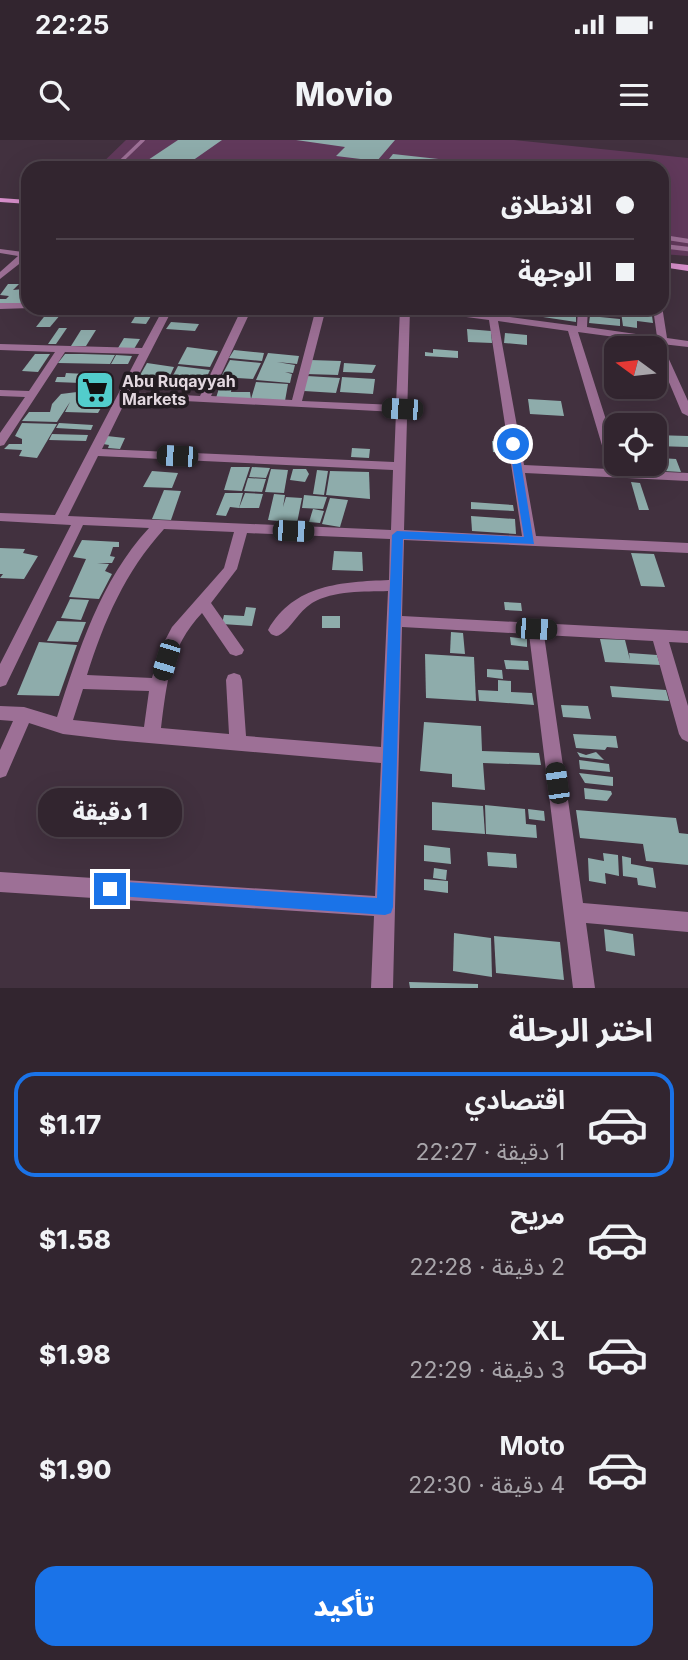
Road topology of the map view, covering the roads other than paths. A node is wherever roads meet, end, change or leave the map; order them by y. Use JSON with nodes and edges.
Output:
{"nodes":[{"id":1,"x":143,"y":140,"type":"edge"},
{"id":2,"x":121,"y":161,"type":"edge"},
{"id":3,"x":0,"y":197,"type":"edge"},
{"id":4,"x":21,"y":199,"type":"edge"},
{"id":5,"x":669,"y":238,"type":"edge"},
{"id":6,"x":688,"y":241,"type":"edge"},
{"id":7,"x":669,"y":247,"type":"edge"},
{"id":8,"x":688,"y":249,"type":"edge"},
{"id":9,"x":0,"y":251,"type":"edge"},
{"id":10,"x":21,"y":253,"type":"edge"},
{"id":11,"x":21,"y":258,"type":"edge"},
{"id":12,"x":669,"y":259,"type":"edge"},
{"id":13,"x":688,"y":261,"type":"edge"},
{"id":14,"x":669,"y":266,"type":"edge"},
{"id":15,"x":688,"y":268,"type":"edge"},
{"id":16,"x":0,"y":276,"type":"edge"},
{"id":17,"x":0,"y":306,"type":"edge"},
{"id":18,"x":21,"y":306,"type":"edge"},
{"id":19,"x":164,"y":315,"type":"edge"},
{"id":20,"x":244,"y":315,"type":"edge"},
{"id":21,"x":319,"y":315,"type":"edge"},
{"id":22,"x":405,"y":315,"type":"edge"},
{"id":23,"x":500,"y":315,"type":"edge"},
{"id":24,"x":581,"y":315,"type":"edge"},
{"id":25,"x":658,"y":315,"type":"edge"},
{"id":26,"x":577,"y":329,"type":"junction"},
{"id":27,"x":629,"y":336,"type":"edge"},
{"id":28,"x":659,"y":336,"type":"edge"},
{"id":29,"x":667,"y":341,"type":"edge"},
{"id":30,"x":688,"y":344,"type":"edge"},
{"id":31,"x":0,"y":347,"type":"edge"},
{"id":32,"x":62,"y":349,"type":"junction"},
{"id":33,"x":146,"y":351,"type":"junction"},
{"id":34,"x":667,"y":360,"type":"edge"},
{"id":35,"x":0,"y":393,"type":"edge"},
{"id":36,"x":32,"y":394,"type":"junction"},
{"id":37,"x":123,"y":395,"type":"junction"},
{"id":38,"x":204,"y":399,"type":"junction"},
{"id":39,"x":296,"y":404,"type":"junction"},
{"id":40,"x":402,"y":409,"type":"junction"},
{"id":41,"x":688,"y":413,"type":"edge"},
{"id":42,"x":604,"y":427,"type":"edge"},
{"id":43,"x":0,"y":442,"type":"edge"},
{"id":44,"x":94,"y":453,"type":"junction"},
{"id":45,"x":400,"y":466,"type":"junction"},
{"id":46,"x":518,"y":469,"type":"junction"},
{"id":47,"x":604,"y":473,"type":"edge"},
{"id":48,"x":664,"y":476,"type":"edge"},
{"id":49,"x":688,"y":477,"type":"edge"},
{"id":50,"x":0,"y":517,"type":"edge"},
{"id":51,"x":59,"y":520,"type":"junction"},
{"id":52,"x":79,"y":521,"type":"junction"},
{"id":53,"x":160,"y":525,"type":"junction"},
{"id":54,"x":241,"y":528,"type":"junction"},
{"id":55,"x":397,"y":535,"type":"junction"},
{"id":56,"x":530,"y":541,"type":"junction"},
{"id":57,"x":688,"y":548,"type":"edge"},
{"id":58,"x":396,"y":585,"type":"junction"},
{"id":59,"x":203,"y":603,"type":"junction"},
{"id":60,"x":394,"y":621,"type":"junction"},
{"id":61,"x":276,"y":629,"type":"dead end"},
{"id":62,"x":536,"y":629,"type":"junction"},
{"id":63,"x":659,"y":636,"type":"junction"},
{"id":64,"x":688,"y":637,"type":"edge"},
{"id":65,"x":236,"y":650,"type":"dead end"},
{"id":66,"x":0,"y":680,"type":"edge"},
{"id":67,"x":234,"y":680,"type":"dead end"},
{"id":68,"x":78,"y":682,"type":"junction"},
{"id":69,"x":159,"y":685,"type":"junction"},
{"id":70,"x":0,"y":713,"type":"edge"},
{"id":71,"x":24,"y":714,"type":"junction"},
{"id":72,"x":63,"y":726,"type":"junction"},
{"id":73,"x":688,"y":734,"type":"edge"},
{"id":74,"x":151,"y":735,"type":"junction"},
{"id":75,"x":238,"y":743,"type":"junction"},
{"id":76,"x":390,"y":755,"type":"junction"},
{"id":77,"x":0,"y":770,"type":"edge"},
{"id":78,"x":0,"y":882,"type":"edge"},
{"id":79,"x":385,"y":907,"type":"junction"},
{"id":80,"x":574,"y":912,"type":"junction"},
{"id":81,"x":688,"y":922,"type":"edge"},
{"id":82,"x":382,"y":988,"type":"edge"},
{"id":83,"x":584,"y":988,"type":"edge"}],
"edges":[{"from":1,"to":2,"type":"lane"},
{"from":3,"to":4,"type":"street"},
{"from":5,"to":6,"type":"lane"},
{"from":7,"to":8,"type":"lane"},
{"from":9,"to":10,"type":"street"},
{"from":11,"to":16,"type":"street"},
{"from":12,"to":13,"type":"street"},
{"from":14,"to":15,"type":"street"},
{"from":17,"to":18,"type":"street"},
{"from":19,"to":33,"type":"street"},
{"from":20,"to":38,"type":"street"},
{"from":21,"to":39,"type":"street"},
{"from":22,"to":40,"type":"street"},
{"from":23,"to":26,"type":"street"},
{"from":23,"to":46,"type":"street"},
{"from":24,"to":26,"type":"street"},
{"from":25,"to":28,"type":"street"},
{"from":26,"to":27,"type":"street"},
{"from":26,"to":42,"type":"street"},
{"from":29,"to":30,"type":"street"},
{"from":31,"to":32,"type":"street"},
{"from":32,"to":33,"type":"street"},
{"from":32,"to":36,"type":"street"},
{"from":33,"to":37,"type":"street"},
{"from":34,"to":41,"type":"street"},
{"from":35,"to":36,"type":"street"},
{"from":36,"to":43,"type":"street"},
{"from":37,"to":38,"type":"street"},
{"from":37,"to":44,"type":"street"},
{"from":38,"to":39,"type":"street"},
{"from":39,"to":40,"type":"street"},
{"from":40,"to":45,"type":"street"},
{"from":44,"to":45,"type":"street"},
{"from":44,"to":51,"type":"street"},
{"from":45,"to":55,"type":"street"},
{"from":46,"to":47,"type":"street"},
{"from":46,"to":56,"type":"street"},
{"from":48,"to":49,"type":"street"},
{"from":50,"to":51,"type":"street"},
{"from":51,"to":52,"type":"street"},
{"from":52,"to":53,"type":"street"},
{"from":52,"to":66,"type":"street"},
{"from":53,"to":54,"type":"street"},
{"from":53,"to":68,"type":"street"},
{"from":54,"to":55,"type":"street"},
{"from":54,"to":59,"type":"street"},
{"from":55,"to":56,"type":"street"},
{"from":55,"to":58,"type":"street"},
{"from":56,"to":57,"type":"street"},
{"from":58,"to":60,"type":"street"},
{"from":58,"to":61,"type":"street"},
{"from":59,"to":65,"type":"street"},
{"from":59,"to":69,"type":"street"},
{"from":60,"to":62,"type":"street"},
{"from":60,"to":76,"type":"street"},
{"from":62,"to":63,"type":"street"},
{"from":62,"to":80,"type":"street"},
{"from":63,"to":64,"type":"street"},
{"from":63,"to":73,"type":"street"},
{"from":67,"to":75,"type":"street"},
{"from":68,"to":69,"type":"street"},
{"from":68,"to":72,"type":"street"},
{"from":69,"to":74,"type":"street"},
{"from":70,"to":71,"type":"street"},
{"from":71,"to":72,"type":"street"},
{"from":71,"to":77,"type":"street"},
{"from":72,"to":74,"type":"street"},
{"from":74,"to":75,"type":"street"},
{"from":75,"to":76,"type":"street"},
{"from":76,"to":79,"type":"street"},
{"from":78,"to":79,"type":"street"},
{"from":79,"to":82,"type":"street"},
{"from":80,"to":81,"type":"street"},
{"from":80,"to":83,"type":"street"}]}
